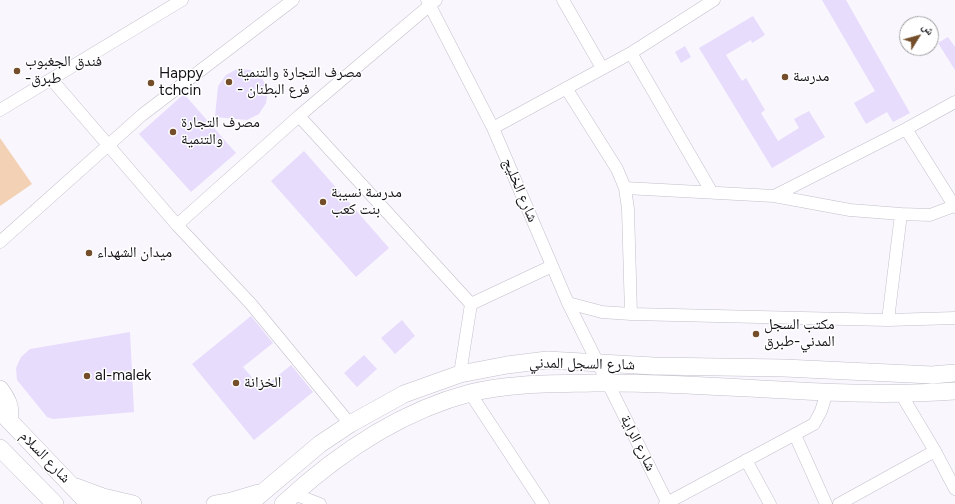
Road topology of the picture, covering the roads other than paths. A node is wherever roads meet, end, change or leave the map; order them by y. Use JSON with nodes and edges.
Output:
{"nodes":[{"id":1,"x":182,"y":0,"type":"edge"},
{"id":2,"x":293,"y":0,"type":"edge"},
{"id":3,"x":563,"y":0,"type":"edge"},
{"id":4,"x":714,"y":0,"type":"edge"},
{"id":5,"x":431,"y":1,"type":"edge"},
{"id":6,"x":631,"y":53,"type":"junction"},
{"id":7,"x":602,"y":68,"type":"junction"},
{"id":8,"x":52,"y":80,"type":"junction"},
{"id":9,"x":566,"y":88,"type":"junction"},
{"id":10,"x":955,"y":102,"type":"edge"},
{"id":11,"x":0,"y":110,"type":"edge"},
{"id":12,"x":299,"y":116,"type":"junction"},
{"id":13,"x":493,"y":128,"type":"junction"},
{"id":14,"x":906,"y":129,"type":"junction"},
{"id":15,"x":107,"y":145,"type":"junction"},
{"id":16,"x":625,"y":188,"type":"junction"},
{"id":17,"x":711,"y":191,"type":"junction"},
{"id":18,"x":774,"y":196,"type":"junction"},
{"id":19,"x":955,"y":207,"type":"edge"},
{"id":20,"x":901,"y":214,"type":"junction"},
{"id":21,"x":177,"y":225,"type":"junction"},
{"id":22,"x":0,"y":242,"type":"edge"},
{"id":23,"x":552,"y":266,"type":"junction"},
{"id":24,"x":568,"y":303,"type":"junction"},
{"id":25,"x":471,"y":304,"type":"junction"},
{"id":26,"x":630,"y":314,"type":"junction"},
{"id":27,"x":955,"y":318,"type":"edge"},
{"id":28,"x":888,"y":320,"type":"junction"},
{"id":29,"x":597,"y":362,"type":"junction"},
{"id":30,"x":955,"y":373,"type":"edge"},
{"id":31,"x":460,"y":374,"type":"junction"},
{"id":32,"x":607,"y":383,"type":"junction"},
{"id":33,"x":0,"y":389,"type":"edge"},
{"id":34,"x":955,"y":391,"type":"edge"},
{"id":35,"x":827,"y":392,"type":"junction"},
{"id":36,"x":470,"y":393,"type":"junction"},
{"id":37,"x":900,"y":394,"type":"junction"},
{"id":38,"x":4,"y":415,"type":"edge"},
{"id":39,"x":350,"y":424,"type":"junction"},
{"id":40,"x":795,"y":435,"type":"junction"},
{"id":41,"x":0,"y":448,"type":"edge"},
{"id":42,"x":935,"y":452,"type":"junction"},
{"id":43,"x":746,"y":460,"type":"junction"},
{"id":44,"x":72,"y":486,"type":"junction"},
{"id":45,"x":955,"y":489,"type":"edge"},
{"id":46,"x":263,"y":492,"type":"junction"},
{"id":47,"x":289,"y":499,"type":"edge"},
{"id":48,"x":55,"y":504,"type":"edge"},
{"id":49,"x":89,"y":504,"type":"edge"},
{"id":50,"x":133,"y":504,"type":"edge"},
{"id":51,"x":215,"y":504,"type":"edge"},
{"id":52,"x":249,"y":504,"type":"edge"},
{"id":53,"x":320,"y":504,"type":"edge"},
{"id":54,"x":543,"y":504,"type":"edge"},
{"id":55,"x":667,"y":504,"type":"edge"},
{"id":56,"x":770,"y":504,"type":"edge"},
{"id":57,"x":826,"y":504,"type":"edge"},
{"id":58,"x":839,"y":504,"type":"edge"}],
"edges":[{"from":1,"to":8,"type":"street"},
{"from":2,"to":15,"type":"street"},
{"from":3,"to":7,"type":"street"},
{"from":4,"to":6,"type":"street"},
{"from":5,"to":12,"type":"street"},
{"from":5,"to":13,"type":"street","name":"شارع الخليج"},
{"from":6,"to":7,"type":"street"},
{"from":6,"to":17,"type":"street"},
{"from":7,"to":9,"type":"street"},
{"from":8,"to":11,"type":"street"},
{"from":8,"to":15,"type":"street"},
{"from":9,"to":13,"type":"street"},
{"from":9,"to":16,"type":"street"},
{"from":10,"to":14,"type":"street"},
{"from":12,"to":21,"type":"street"},
{"from":12,"to":25,"type":"street"},
{"from":13,"to":23,"type":"street","name":"شارع الخليج"},
{"from":14,"to":18,"type":"street"},
{"from":14,"to":19,"type":"street"},
{"from":15,"to":21,"type":"street"},
{"from":15,"to":22,"type":"street"},
{"from":16,"to":17,"type":"street"},
{"from":16,"to":26,"type":"street"},
{"from":17,"to":18,"type":"street"},
{"from":18,"to":20,"type":"street"},
{"from":19,"to":20,"type":"street"},
{"from":20,"to":28,"type":"street"},
{"from":21,"to":39,"type":"street"},
{"from":23,"to":24,"type":"street","name":"شارع الخليج"},
{"from":23,"to":25,"type":"street"},
{"from":24,"to":26,"type":"street"},
{"from":24,"to":29,"type":"street","name":"شارع الخليج"},
{"from":25,"to":31,"type":"street"},
{"from":26,"to":28,"type":"street"},
{"from":27,"to":28,"type":"street"},
{"from":29,"to":30,"type":"street","name":"شارع السجل المدني"},
{"from":29,"to":31,"type":"street","name":"شارع السجل المدني"},
{"from":29,"to":32,"type":"street","name":"شارع الخليج"},
{"from":31,"to":39,"type":"street","name":"شارع السجل المدني"},
{"from":32,"to":35,"type":"street","name":"شارع السجل المدني"},
{"from":32,"to":36,"type":"street","name":"شارع السجل المدني"},
{"from":32,"to":55,"type":"street","name":"شارع الراية"},
{"from":33,"to":38,"type":"street"},
{"from":34,"to":37,"type":"street","name":"شارع السجل المدني"},
{"from":35,"to":37,"type":"street","name":"شارع السجل المدني"},
{"from":35,"to":40,"type":"street"},
{"from":36,"to":47,"type":"street","name":"شارع السجل المدني"},
{"from":36,"to":54,"type":"street"},
{"from":37,"to":42,"type":"street"},
{"from":38,"to":44,"type":"street","name":"شارع السلام"},
{"from":39,"to":46,"type":"street","name":"شارع السجل المدني"},
{"from":40,"to":43,"type":"street"},
{"from":40,"to":57,"type":"street"},
{"from":41,"to":48,"type":"street","name":"شارع السلام"},
{"from":42,"to":45,"type":"street"},
{"from":42,"to":58,"type":"street"},
{"from":43,"to":55,"type":"street"},
{"from":43,"to":56,"type":"street"},
{"from":44,"to":49,"type":"street","name":"شارع السلام"},
{"from":44,"to":50,"type":"street"},
{"from":46,"to":51,"type":"street"},
{"from":46,"to":52,"type":"street","name":"شارع السجل المدني"},
{"from":47,"to":53,"type":"street"}]}
